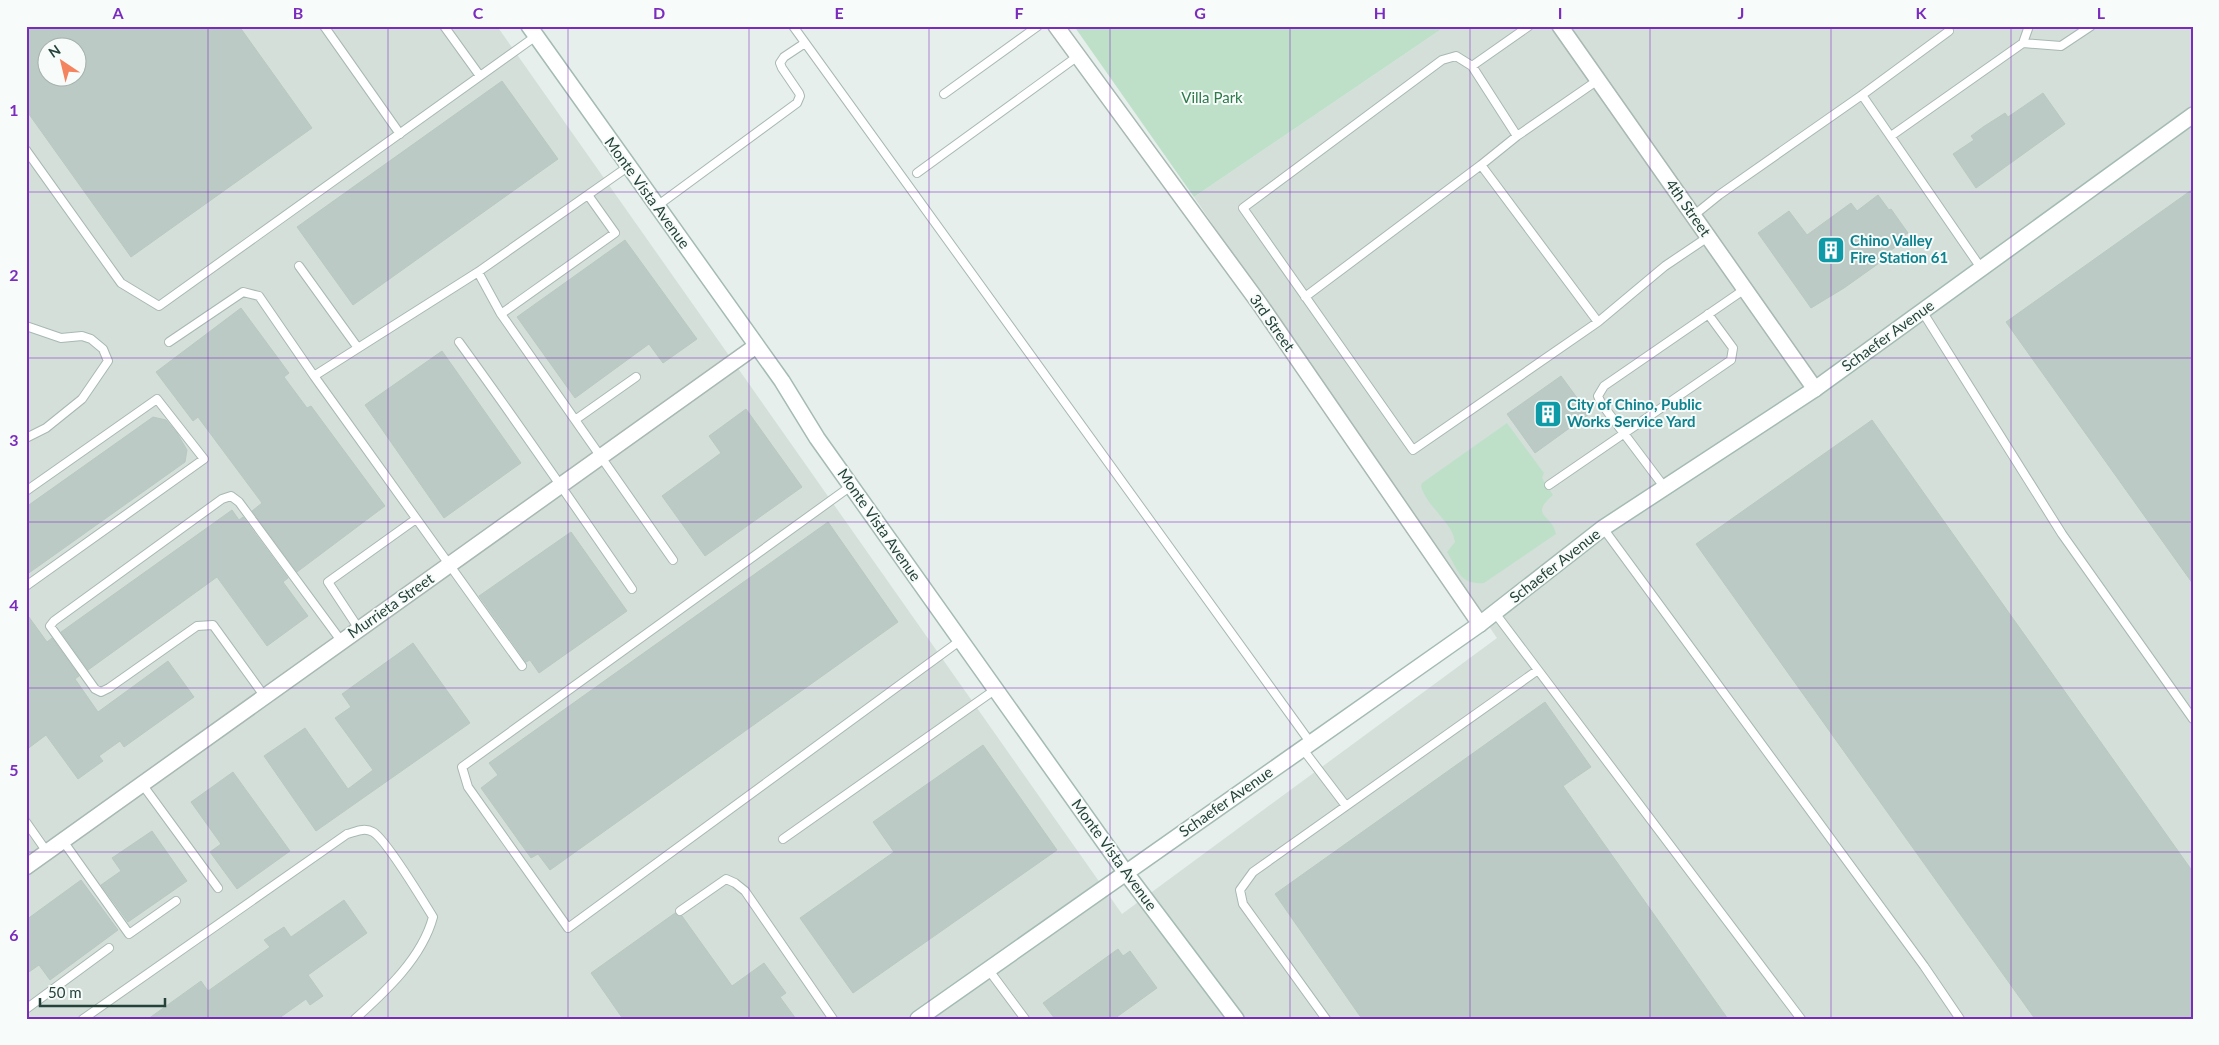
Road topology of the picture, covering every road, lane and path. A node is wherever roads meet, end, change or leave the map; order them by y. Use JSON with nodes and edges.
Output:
{"nodes":[{"id":1,"x":324,"y":26,"type":"edge"},
{"id":2,"x":444,"y":26,"type":"edge"},
{"id":3,"x":793,"y":26,"type":"edge"},
{"id":4,"x":1038,"y":26,"type":"edge"},
{"id":5,"x":1056,"y":26,"type":"edge"},
{"id":6,"x":1529,"y":26,"type":"edge"},
{"id":7,"x":1560,"y":26,"type":"edge"},
{"id":8,"x":2029,"y":26,"type":"edge"},
{"id":9,"x":2091,"y":26,"type":"edge"},
{"id":10,"x":532,"y":31,"type":"edge"},
{"id":11,"x":1949,"y":31,"type":"dead end"},
{"id":12,"x":805,"y":43,"type":"junction"},
{"id":13,"x":2023,"y":44,"type":"junction"},
{"id":14,"x":1078,"y":56,"type":"junction"},
{"id":15,"x":1472,"y":66,"type":"junction"},
{"id":16,"x":480,"y":76,"type":"junction"},
{"id":17,"x":1598,"y":80,"type":"junction"},
{"id":18,"x":944,"y":94,"type":"dead end"},
{"id":19,"x":1862,"y":95,"type":"junction"},
{"id":20,"x":2193,"y":115,"type":"edge"},
{"id":21,"x":400,"y":134,"type":"junction"},
{"id":22,"x":1517,"y":136,"type":"junction"},
{"id":23,"x":1890,"y":136,"type":"junction"},
{"id":24,"x":26,"y":150,"type":"edge"},
{"id":25,"x":1481,"y":165,"type":"junction"},
{"id":26,"x":629,"y":166,"type":"junction"},
{"id":27,"x":917,"y":173,"type":"dead end"},
{"id":28,"x":588,"y":195,"type":"junction"},
{"id":29,"x":657,"y":206,"type":"junction"},
{"id":30,"x":1693,"y":216,"type":"junction"},
{"id":31,"x":1708,"y":237,"type":"junction"},
{"id":32,"x":299,"y":266,"type":"dead end"},
{"id":33,"x":1981,"y":268,"type":"junction"},
{"id":34,"x":478,"y":272,"type":"junction"},
{"id":35,"x":1745,"y":289,"type":"junction"},
{"id":36,"x":1305,"y":297,"type":"junction"},
{"id":37,"x":1922,"y":311,"type":"junction"},
{"id":38,"x":500,"y":314,"type":"junction"},
{"id":39,"x":1708,"y":314,"type":"junction"},
{"id":40,"x":1598,"y":322,"type":"junction"},
{"id":41,"x":26,"y":326,"type":"edge"},
{"id":42,"x":169,"y":342,"type":"dead end"},
{"id":43,"x":459,"y":342,"type":"dead end"},
{"id":44,"x":756,"y":346,"type":"junction"},
{"id":45,"x":358,"y":348,"type":"junction"},
{"id":46,"x":314,"y":376,"type":"junction"},
{"id":47,"x":636,"y":377,"type":"dead end"},
{"id":48,"x":1815,"y":389,"type":"junction"},
{"id":49,"x":575,"y":420,"type":"junction"},
{"id":50,"x":1624,"y":433,"type":"junction"},
{"id":51,"x":26,"y":438,"type":"edge"},
{"id":52,"x":601,"y":456,"type":"junction"},
{"id":53,"x":1550,"y":485,"type":"dead end"},
{"id":54,"x":559,"y":486,"type":"junction"},
{"id":55,"x":851,"y":486,"type":"junction"},
{"id":56,"x":1665,"y":488,"type":"junction"},
{"id":57,"x":26,"y":491,"type":"edge"},
{"id":58,"x":416,"y":519,"type":"junction"},
{"id":59,"x":1604,"y":528,"type":"junction"},
{"id":60,"x":673,"y":560,"type":"dead end"},
{"id":61,"x":449,"y":565,"type":"junction"},
{"id":62,"x":26,"y":586,"type":"edge"},
{"id":63,"x":632,"y":589,"type":"dead end"},
{"id":64,"x":1495,"y":613,"type":"junction"},
{"id":65,"x":1480,"y":624,"type":"junction"},
{"id":66,"x":359,"y":629,"type":"junction"},
{"id":67,"x":961,"y":640,"type":"junction"},
{"id":68,"x":342,"y":642,"type":"junction"},
{"id":69,"x":522,"y":666,"type":"dead end"},
{"id":70,"x":1538,"y":670,"type":"junction"},
{"id":71,"x":996,"y":689,"type":"junction"},
{"id":72,"x":265,"y":696,"type":"junction"},
{"id":73,"x":2193,"y":719,"type":"edge"},
{"id":74,"x":1306,"y":745,"type":"junction"},
{"id":75,"x":142,"y":784,"type":"junction"},
{"id":76,"x":1346,"y":806,"type":"junction"},
{"id":77,"x":26,"y":822,"type":"edge"},
{"id":78,"x":783,"y":839,"type":"dead end"},
{"id":79,"x":63,"y":841,"type":"junction"},
{"id":80,"x":47,"y":852,"type":"junction"},
{"id":81,"x":26,"y":867,"type":"edge"},
{"id":82,"x":1126,"y":873,"type":"junction"},
{"id":83,"x":218,"y":888,"type":"dead end"},
{"id":84,"x":176,"y":901,"type":"dead end"},
{"id":85,"x":680,"y":911,"type":"dead end"},
{"id":86,"x":109,"y":948,"type":"dead end"},
{"id":87,"x":988,"y":969,"type":"junction"},
{"id":88,"x":26,"y":1009,"type":"edge"},
{"id":89,"x":82,"y":1019,"type":"edge"},
{"id":90,"x":355,"y":1019,"type":"edge"},
{"id":91,"x":833,"y":1019,"type":"edge"},
{"id":92,"x":918,"y":1019,"type":"edge"},
{"id":93,"x":1025,"y":1019,"type":"edge"},
{"id":94,"x":1236,"y":1019,"type":"edge"},
{"id":95,"x":1326,"y":1019,"type":"edge"},
{"id":96,"x":1800,"y":1019,"type":"edge"},
{"id":97,"x":1960,"y":1019,"type":"edge"}],
"edges":[{"from":1,"to":21,"type":"lane"},
{"from":2,"to":16,"type":"lane"},
{"from":3,"to":12,"type":"lane"},
{"from":4,"to":18,"type":"lane"},
{"from":5,"to":14,"type":"street","name":"3rd Street"},
{"from":6,"to":15,"type":"lane"},
{"from":7,"to":17,"type":"street","name":"4th Street"},
{"from":8,"to":13,"type":"lane"},
{"from":9,"to":13,"type":"lane"},
{"from":10,"to":16,"type":"lane"},
{"from":10,"to":26,"type":"street","name":"Monte Vista Avenue"},
{"from":11,"to":19,"type":"lane"},
{"from":12,"to":29,"type":"lane"},
{"from":12,"to":74,"type":"lane"},
{"from":13,"to":23,"type":"lane"},
{"from":14,"to":27,"type":"lane"},
{"from":14,"to":65,"type":"street","name":"3rd Street"},
{"from":15,"to":22,"type":"lane"},
{"from":15,"to":36,"type":"lane"},
{"from":16,"to":21,"type":"lane"},
{"from":17,"to":22,"type":"lane"},
{"from":17,"to":30,"type":"street","name":"4th Street"},
{"from":19,"to":23,"type":"lane"},
{"from":19,"to":30,"type":"lane"},
{"from":20,"to":33,"type":"street","name":"Schaefer Avenue"},
{"from":21,"to":24,"type":"lane"},
{"from":22,"to":25,"type":"lane"},
{"from":23,"to":33,"type":"lane"},
{"from":25,"to":36,"type":"lane"},
{"from":25,"to":40,"type":"lane"},
{"from":26,"to":28,"type":"lane"},
{"from":26,"to":29,"type":"street","name":"Monte Vista Avenue"},
{"from":28,"to":34,"type":"lane"},
{"from":28,"to":38,"type":"lane"},
{"from":29,"to":44,"type":"street","name":"Monte Vista Avenue"},
{"from":30,"to":31,"type":"street","name":"4th Street"},
{"from":31,"to":35,"type":"street","name":"4th Street"},
{"from":31,"to":40,"type":"lane"},
{"from":32,"to":45,"type":"lane"},
{"from":33,"to":37,"type":"street","name":"Schaefer Avenue"},
{"from":34,"to":38,"type":"lane"},
{"from":34,"to":45,"type":"lane"},
{"from":35,"to":39,"type":"lane"},
{"from":35,"to":48,"type":"street","name":"4th Street"},
{"from":36,"to":40,"type":"lane"},
{"from":37,"to":48,"type":"street","name":"Schaefer Avenue"},
{"from":37,"to":73,"type":"lane"},
{"from":38,"to":49,"type":"lane"},
{"from":39,"to":50,"type":"lane"},
{"from":39,"to":50,"type":"lane"},
{"from":41,"to":51,"type":"lane"},
{"from":42,"to":46,"type":"lane"},
{"from":43,"to":54,"type":"lane"},
{"from":44,"to":52,"type":"street","name":"Murrieta Street"},
{"from":44,"to":55,"type":"street","name":"Monte Vista Avenue"},
{"from":45,"to":46,"type":"lane"},
{"from":46,"to":58,"type":"lane"},
{"from":47,"to":49,"type":"lane"},
{"from":48,"to":56,"type":"street","name":"Schaefer Avenue"},
{"from":49,"to":52,"type":"lane"},
{"from":50,"to":53,"type":"lane"},
{"from":50,"to":56,"type":"lane"},
{"from":52,"to":54,"type":"street","name":"Murrieta Street"},
{"from":52,"to":60,"type":"lane"},
{"from":54,"to":61,"type":"street","name":"Murrieta Street"},
{"from":54,"to":63,"type":"lane"},
{"from":55,"to":67,"type":"street","name":"Monte Vista Avenue"},
{"from":55,"to":67,"type":"lane"},
{"from":56,"to":59,"type":"street","name":"Schaefer Avenue"},
{"from":57,"to":62,"type":"lane"},
{"from":58,"to":61,"type":"lane"},
{"from":58,"to":66,"type":"lane"},
{"from":59,"to":64,"type":"street","name":"Schaefer Avenue"},
{"from":59,"to":97,"type":"lane"},
{"from":61,"to":66,"type":"street","name":"Murrieta Street"},
{"from":61,"to":69,"type":"lane"},
{"from":64,"to":65,"type":"street","name":"Schaefer Avenue"},
{"from":64,"to":70,"type":"lane"},
{"from":65,"to":74,"type":"street","name":"Schaefer Avenue"},
{"from":66,"to":68,"type":"street","name":"Murrieta Street"},
{"from":67,"to":71,"type":"street","name":"Monte Vista Avenue"},
{"from":68,"to":72,"type":"street","name":"Murrieta Street"},
{"from":68,"to":72,"type":"lane"},
{"from":70,"to":76,"type":"lane"},
{"from":70,"to":96,"type":"lane"},
{"from":71,"to":78,"type":"lane"},
{"from":71,"to":82,"type":"street","name":"Monte Vista Avenue"},
{"from":72,"to":75,"type":"street","name":"Murrieta Street"},
{"from":74,"to":76,"type":"lane"},
{"from":74,"to":82,"type":"street","name":"Schaefer Avenue"},
{"from":75,"to":79,"type":"street","name":"Murrieta Street"},
{"from":75,"to":83,"type":"lane"},
{"from":76,"to":95,"type":"lane"},
{"from":77,"to":80,"type":"lane"},
{"from":79,"to":80,"type":"street","name":"Murrieta Street"},
{"from":79,"to":84,"type":"lane"},
{"from":80,"to":81,"type":"street","name":"Murrieta Street"},
{"from":82,"to":87,"type":"street","name":"Schaefer Avenue"},
{"from":82,"to":94,"type":"street","name":"Monte Vista Avenue"},
{"from":85,"to":91,"type":"lane"},
{"from":86,"to":88,"type":"lane"},
{"from":87,"to":92,"type":"street","name":"Schaefer Avenue"},
{"from":87,"to":93,"type":"lane"},
{"from":89,"to":90,"type":"lane"}]}
